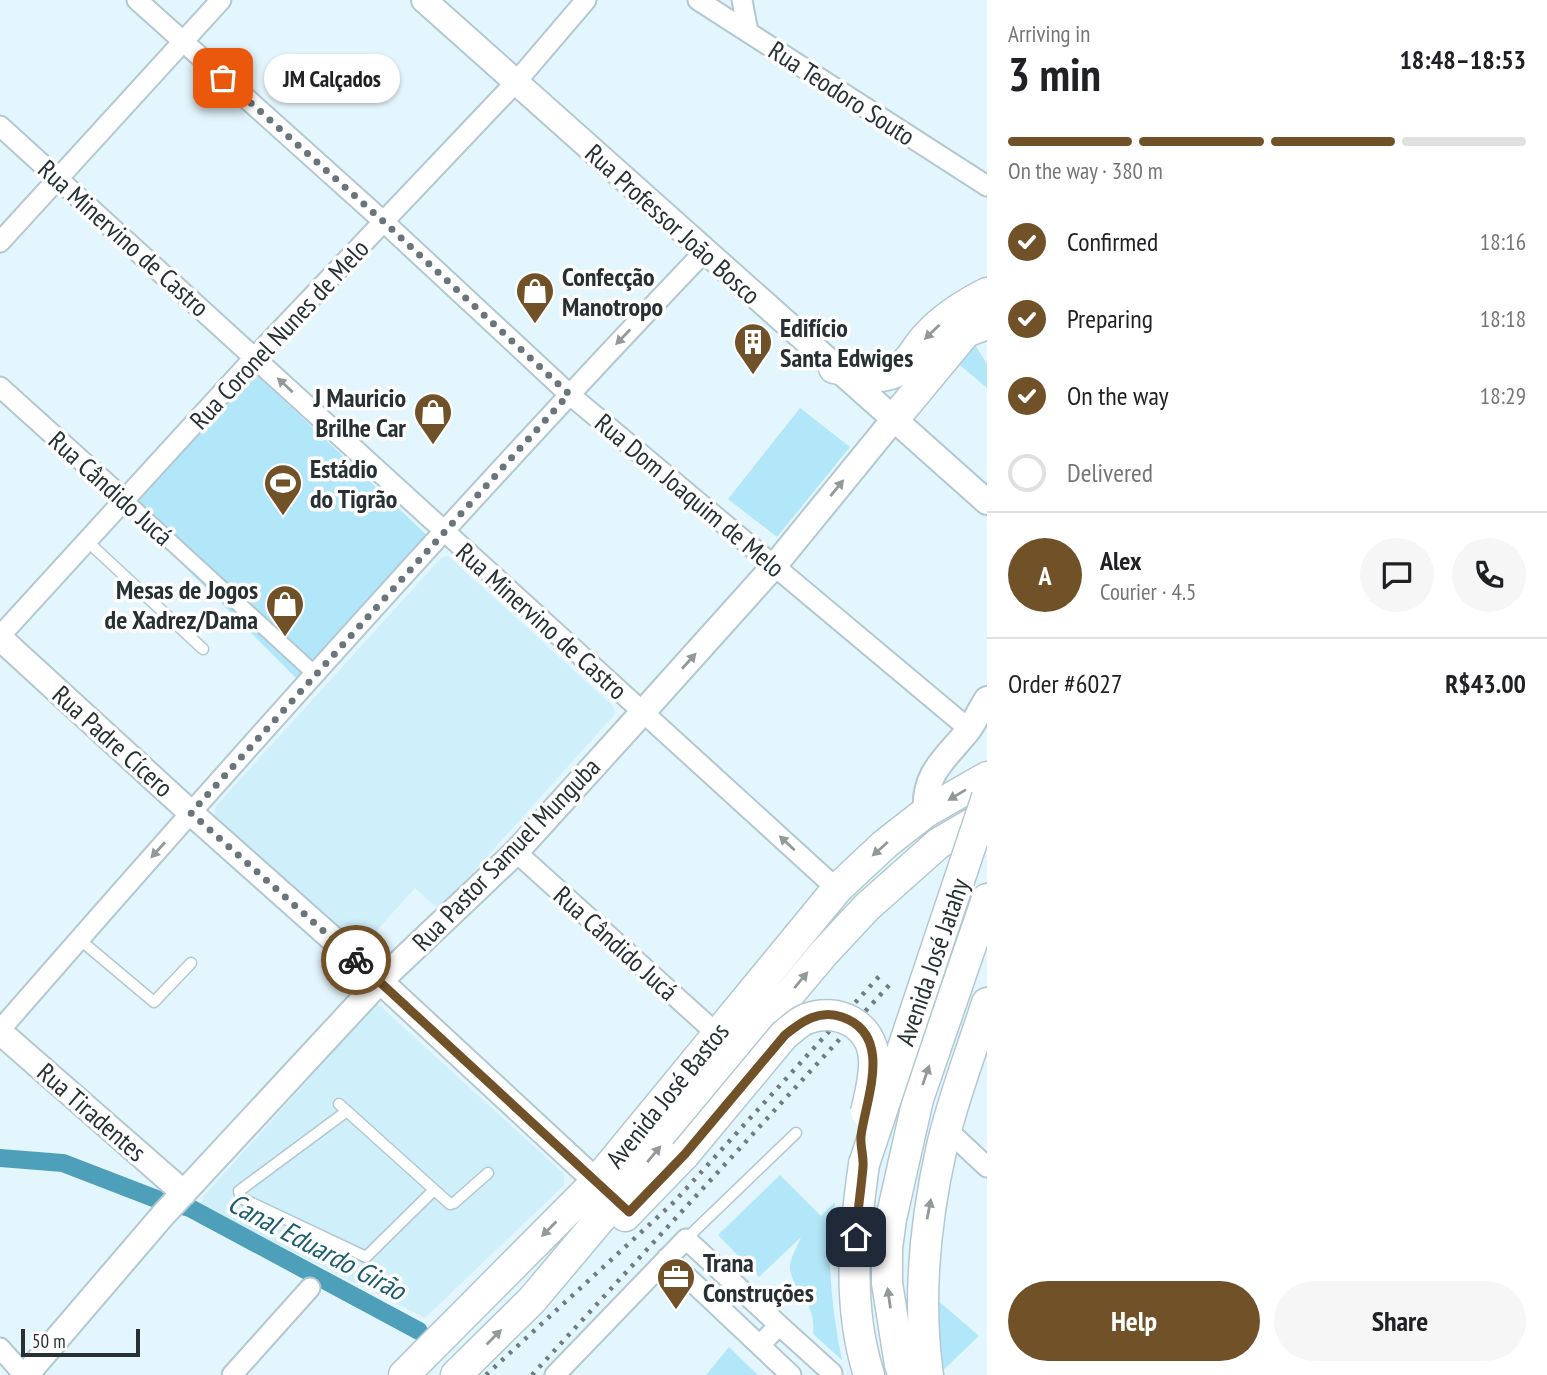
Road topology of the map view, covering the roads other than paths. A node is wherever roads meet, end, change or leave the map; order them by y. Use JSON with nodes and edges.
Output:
{"nodes":[{"id":1,"x":137,"y":0,"type":"edge"},
{"id":2,"x":221,"y":0,"type":"edge"},
{"id":3,"x":424,"y":0,"type":"edge"},
{"id":4,"x":586,"y":0,"type":"edge"},
{"id":5,"x":698,"y":0,"type":"edge"},
{"id":6,"x":742,"y":0,"type":"edge"},
{"id":7,"x":748,"y":32,"type":"junction"},
{"id":8,"x":183,"y":42,"type":"junction"},
{"id":9,"x":516,"y":82,"type":"junction"},
{"id":10,"x":0,"y":126,"type":"edge"},
{"id":11,"x":59,"y":179,"type":"junction"},
{"id":12,"x":987,"y":186,"type":"edge"},
{"id":13,"x":384,"y":222,"type":"junction"},
{"id":14,"x":0,"y":242,"type":"edge"},
{"id":15,"x":704,"y":251,"type":"junction"},
{"id":16,"x":987,"y":293,"type":"edge"},
{"id":17,"x":987,"y":324,"type":"edge"},
{"id":18,"x":255,"y":357,"type":"junction"},
{"id":19,"x":834,"y":368,"type":"junction"},
{"id":20,"x":0,"y":387,"type":"edge"},
{"id":21,"x":569,"y":394,"type":"junction"},
{"id":22,"x":894,"y":419,"type":"junction"},
{"id":23,"x":124,"y":499,"type":"junction"},
{"id":24,"x":987,"y":502,"type":"edge"},
{"id":25,"x":443,"y":532,"type":"junction"},
{"id":26,"x":86,"y":540,"type":"junction"},
{"id":27,"x":775,"y":565,"type":"junction"},
{"id":28,"x":0,"y":637,"type":"edge"},
{"id":29,"x":203,"y":649,"type":"dead end"},
{"id":30,"x":315,"y":674,"type":"junction"},
{"id":31,"x":987,"y":699,"type":"edge"},
{"id":32,"x":643,"y":712,"type":"junction"},
{"id":33,"x":969,"y":729,"type":"junction"},
{"id":34,"x":987,"y":777,"type":"edge"},
{"id":35,"x":987,"y":797,"type":"edge"},
{"id":36,"x":191,"y":813,"type":"junction"},
{"id":37,"x":926,"y":813,"type":"junction"},
{"id":38,"x":987,"y":815,"type":"edge"},
{"id":39,"x":516,"y":852,"type":"junction"},
{"id":40,"x":837,"y":889,"type":"junction"},
{"id":41,"x":987,"y":899,"type":"edge"},
{"id":42,"x":79,"y":939,"type":"junction"},
{"id":43,"x":191,"y":963,"type":"dead end"},
{"id":44,"x":380,"y":981,"type":"junction"},
{"id":45,"x":987,"y":1003,"type":"edge"},
{"id":46,"x":0,"y":1031,"type":"edge"},
{"id":47,"x":717,"y":1034,"type":"junction"},
{"id":48,"x":796,"y":1133,"type":"dead end"},
{"id":49,"x":956,"y":1138,"type":"dead end"},
{"id":50,"x":864,"y":1164,"type":"junction"},
{"id":51,"x":987,"y":1167,"type":"edge"},
{"id":52,"x":488,"y":1173,"type":"dead end"},
{"id":53,"x":434,"y":1190,"type":"junction"},
{"id":54,"x":614,"y":1197,"type":"junction"},
{"id":55,"x":175,"y":1202,"type":"junction"},
{"id":56,"x":686,"y":1240,"type":"junction"},
{"id":57,"x":667,"y":1258,"type":"junction"},
{"id":58,"x":310,"y":1288,"type":"dead end"},
{"id":59,"x":779,"y":1325,"type":"junction"},
{"id":60,"x":761,"y":1344,"type":"junction"},
{"id":61,"x":0,"y":1348,"type":"edge"},
{"id":62,"x":869,"y":1372,"type":"edge"},
{"id":63,"x":911,"y":1372,"type":"edge"},
{"id":64,"x":832,"y":1373,"type":"edge"},
{"id":65,"x":25,"y":1375,"type":"edge"},
{"id":66,"x":232,"y":1375,"type":"edge"},
{"id":67,"x":404,"y":1375,"type":"edge"},
{"id":68,"x":456,"y":1375,"type":"edge"},
{"id":69,"x":555,"y":1375,"type":"edge"},
{"id":70,"x":791,"y":1375,"type":"edge"}],
"edges":[{"from":1,"to":8,"type":"street","name":"Rua Dom Joaquim de Melo"},
{"from":2,"to":8,"type":"street"},
{"from":3,"to":9,"type":"street","name":"Rua Professor João Bosco"},
{"from":4,"to":9,"type":"street","name":"Rua Coronel Nunes de Melo"},
{"from":5,"to":7,"type":"street","name":"Rua Teodoro Souto"},
{"from":6,"to":7,"type":"street"},
{"from":7,"to":12,"type":"street","name":"Rua Teodoro Souto"},
{"from":8,"to":11,"type":"street"},
{"from":8,"to":13,"type":"street","name":"Rua Dom Joaquim de Melo"},
{"from":9,"to":13,"type":"street","name":"Rua Coronel Nunes de Melo"},
{"from":9,"to":15,"type":"street","name":"Rua Professor João Bosco"},
{"from":10,"to":11,"type":"street","name":"Rua Minervino de Castro"},
{"from":11,"to":14,"type":"street"},
{"from":11,"to":18,"type":"street","name":"Rua Minervino de Castro"},
{"from":13,"to":18,"type":"street","name":"Rua Coronel Nunes de Melo"},
{"from":13,"to":21,"type":"street","name":"Rua Dom Joaquim de Melo"},
{"from":15,"to":19,"type":"street","name":"Rua Professor João Bosco"},
{"from":15,"to":21,"type":"street","one_way":true},
{"from":16,"to":19,"type":"main road","one_way":true},
{"from":17,"to":22,"type":"main road"},
{"from":18,"to":23,"type":"street","name":"Rua Coronel Nunes de Melo"},
{"from":25,"to":18,"type":"street","name":"Rua Minervino de Castro","one_way":true},
{"from":19,"to":22,"type":"street","name":"Rua Professor João Bosco"},
{"from":20,"to":23,"type":"street","name":"Rua Cândido Jucá"},
{"from":21,"to":25,"type":"street"},
{"from":21,"to":27,"type":"street","name":"Rua Dom Joaquim de Melo"},
{"from":22,"to":24,"type":"street","name":"Rua Professor João Bosco"},
{"from":27,"to":22,"type":"street","name":"Rua Pastor Samuel Munguba","one_way":true},
{"from":23,"to":26,"type":"street","name":"Rua Coronel Nunes de Melo"},
{"from":23,"to":30,"type":"street","name":"Rua Cândido Jucá"},
{"from":25,"to":30,"type":"street"},
{"from":25,"to":32,"type":"street","name":"Rua Minervino de Castro"},
{"from":26,"to":28,"type":"street","name":"Rua Coronel Nunes de Melo"},
{"from":26,"to":29,"type":"lane"},
{"from":32,"to":27,"type":"street","name":"Rua Pastor Samuel Munguba","one_way":true},
{"from":27,"to":33,"type":"street","name":"Rua Dom Joaquim de Melo"},
{"from":28,"to":36,"type":"street","name":"Rua Padre Cícero"},
{"from":30,"to":36,"type":"street"},
{"from":31,"to":33,"type":"street"},
{"from":32,"to":39,"type":"street","name":"Rua Pastor Samuel Munguba"},
{"from":40,"to":32,"type":"street","name":"Rua Minervino de Castro","one_way":true},
{"from":33,"to":37,"type":"street"},
{"from":34,"to":37,"type":"main road","name":"Avenida José Bastos","one_way":true},
{"from":35,"to":50,"type":"main road","name":"Avenida José Jatahy","bridge":true},
{"from":36,"to":42,"type":"street","one_way":true},
{"from":36,"to":44,"type":"street","name":"Rua Padre Cícero"},
{"from":37,"to":40,"type":"main road","name":"Avenida José Bastos","one_way":true},
{"from":54,"to":38,"type":"main road","name":"Avenida José Bastos","one_way":true},
{"from":39,"to":44,"type":"street","name":"Rua Pastor Samuel Munguba"},
{"from":39,"to":47,"type":"street","name":"Rua Cândido Jucá"},
{"from":40,"to":47,"type":"main road","name":"Avenida José Bastos"},
{"from":63,"to":41,"type":"main road","name":"Avenida José Jatahy","one_way":true},
{"from":42,"to":43,"type":"lane"},
{"from":42,"to":46,"type":"street"},
{"from":44,"to":54,"type":"street","name":"Rua Padre Cícero"},
{"from":44,"to":55,"type":"street","name":"Rua Pastor Samuel Munguba"},
{"from":63,"to":45,"type":"main road","one_way":true},
{"from":46,"to":55,"type":"street","name":"Rua Tiradentes"},
{"from":47,"to":54,"type":"main road","name":"Avenida José Bastos"},
{"from":48,"to":56,"type":"lane"},
{"from":49,"to":51,"type":"street"},
{"from":50,"to":54,"type":"main road","bridge":true},
{"from":50,"to":62,"type":"main road","name":"Avenida José Jatahy"},
{"from":52,"to":53,"type":"lane"},
{"from":53,"to":53,"type":"lane"},
{"from":54,"to":67,"type":"main road","name":"Avenida José Bastos","one_way":true},
{"from":68,"to":54,"type":"main road","name":"Avenida José Bastos","one_way":true},
{"from":55,"to":65,"type":"street","name":"Rua Pastor Samuel Munguba"},
{"from":56,"to":57,"type":"street"},
{"from":56,"to":59,"type":"street"},
{"from":57,"to":60,"type":"street"},
{"from":57,"to":69,"type":"street"},
{"from":58,"to":66,"type":"street"},
{"from":59,"to":60,"type":"street"},
{"from":59,"to":64,"type":"street"},
{"from":60,"to":70,"type":"street"},
{"from":61,"to":65,"type":"street"}]}
